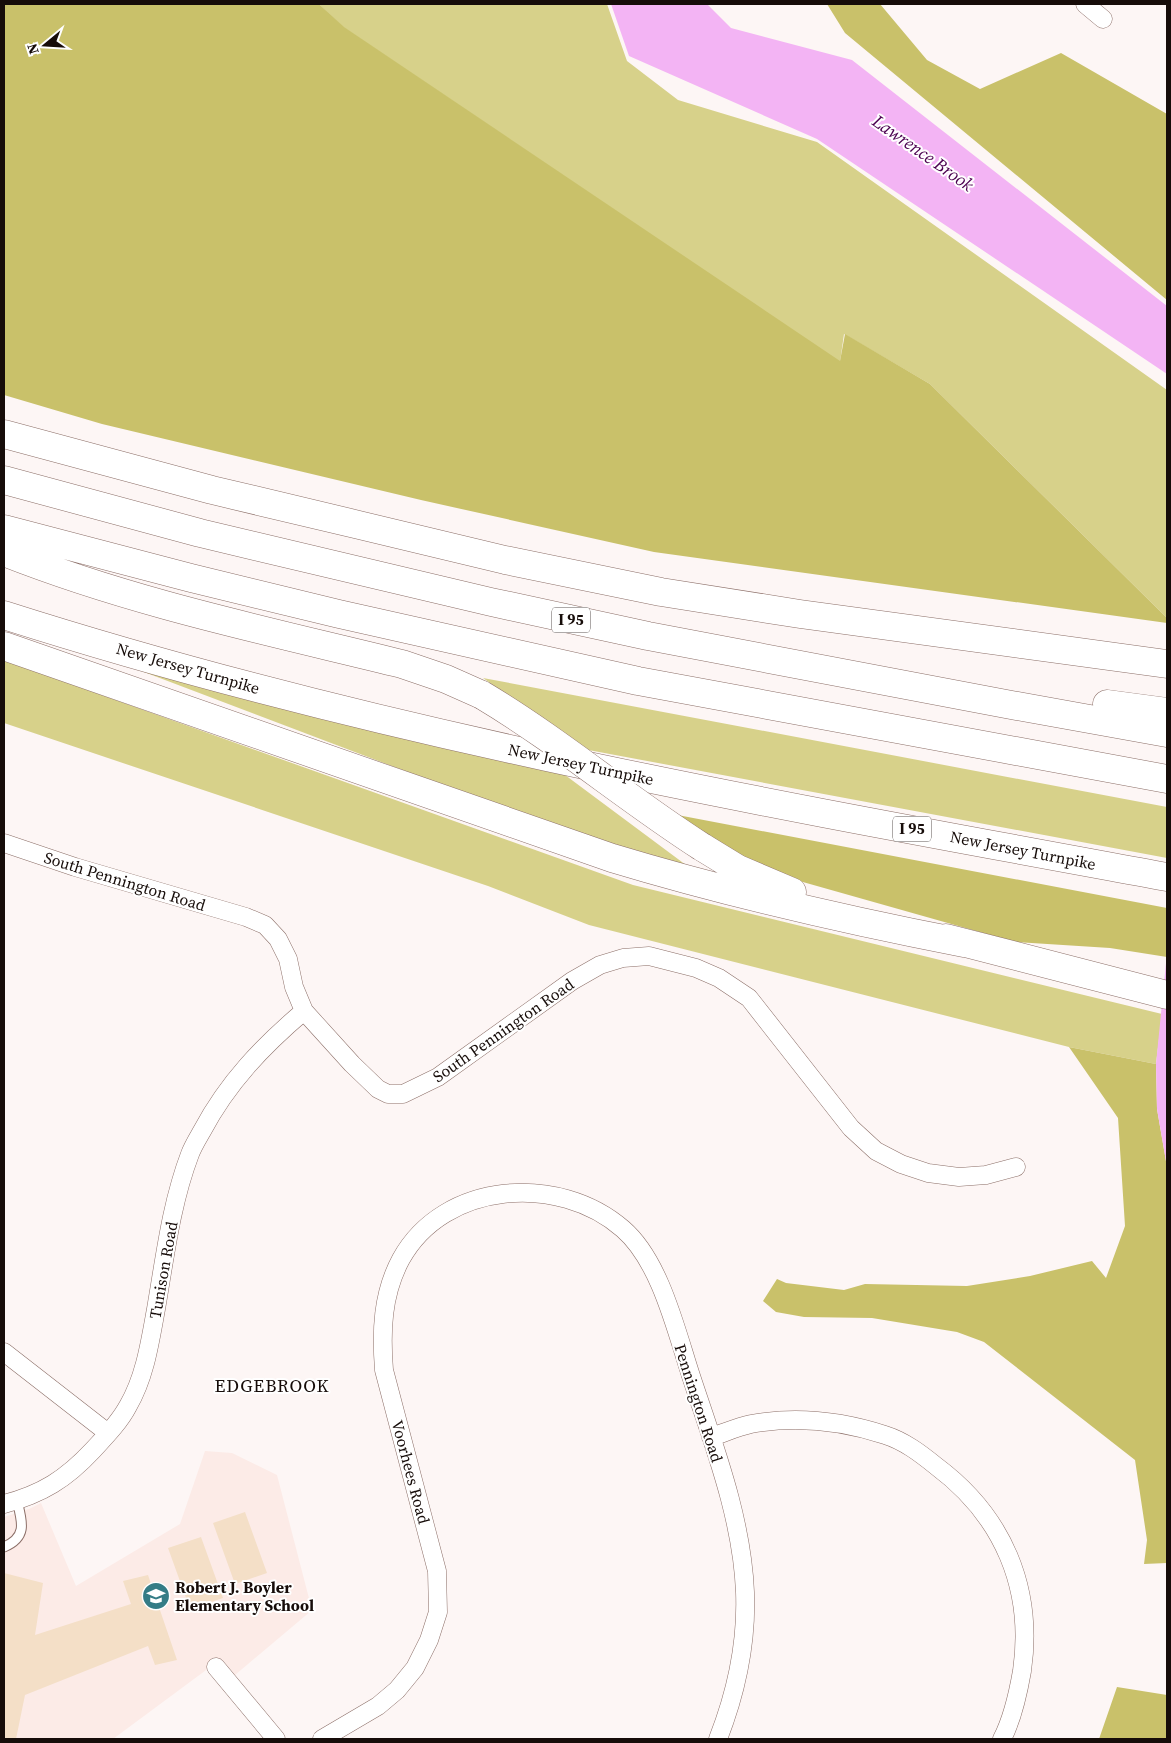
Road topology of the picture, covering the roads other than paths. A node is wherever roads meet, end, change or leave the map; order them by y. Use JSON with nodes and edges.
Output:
{"nodes":[{"id":1,"x":1085,"y":4,"type":"edge"},
{"id":2,"x":1102,"y":19,"type":"dead end"},
{"id":3,"x":4,"y":434,"type":"edge"},
{"id":4,"x":4,"y":480,"type":"edge"},
{"id":5,"x":4,"y":529,"type":"edge"},
{"id":6,"x":4,"y":552,"type":"edge"},
{"id":7,"x":4,"y":615,"type":"edge"},
{"id":8,"x":4,"y":646,"type":"edge"},
{"id":9,"x":1159,"y":655,"type":"edge"},
{"id":10,"x":1157,"y":721,"type":"edge"},
{"id":11,"x":1155,"y":777,"type":"edge"},
{"id":12,"x":4,"y":843,"type":"edge"},
{"id":13,"x":1167,"y":876,"type":"edge"},
{"id":14,"x":964,"y":944,"type":"junction"},
{"id":15,"x":1167,"y":995,"type":"edge"},
{"id":16,"x":304,"y":1011,"type":"junction"},
{"id":17,"x":1016,"y":1167,"type":"dead end"},
{"id":18,"x":480,"y":1198,"type":"joint"},
{"id":19,"x":4,"y":1352,"type":"edge"},
{"id":20,"x":108,"y":1434,"type":"junction"},
{"id":21,"x":711,"y":1437,"type":"junction"},
{"id":22,"x":10,"y":1502,"type":"edge"},
{"id":23,"x":4,"y":1547,"type":"edge"},
{"id":24,"x":216,"y":1667,"type":"dead end"},
{"id":25,"x":276,"y":1739,"type":"edge"},
{"id":26,"x":322,"y":1739,"type":"edge"},
{"id":27,"x":718,"y":1739,"type":"edge"},
{"id":28,"x":1002,"y":1739,"type":"edge"}],
"edges":[{"from":1,"to":2,"type":"street"},
{"from":3,"to":9,"type":"highway"},
{"from":4,"to":10,"type":"highway","number":"I 95"},
{"from":5,"to":11,"type":"highway"},
{"from":6,"to":14,"type":"highway","bridge":true},
{"from":7,"to":13,"type":"highway","name":"New Jersey Turnpike","number":"I 95"},
{"from":8,"to":14,"type":"highway"},
{"from":12,"to":16,"type":"street","name":"South Pennington Road"},
{"from":14,"to":15,"type":"highway"},
{"from":16,"to":17,"type":"street","name":"South Pennington Road"},
{"from":16,"to":20,"type":"street","name":"Tunison Road"},
{"from":18,"to":21,"type":"street","name":"Pennington Road"},
{"from":18,"to":26,"type":"street","name":"Voorhees Road"},
{"from":19,"to":20,"type":"street"},
{"from":20,"to":22,"type":"street","name":"Tunison Road"},
{"from":21,"to":27,"type":"street","name":"Pennington Road"},
{"from":21,"to":28,"type":"street"},
{"from":22,"to":23,"type":"lane"},
{"from":24,"to":25,"type":"street"}]}
